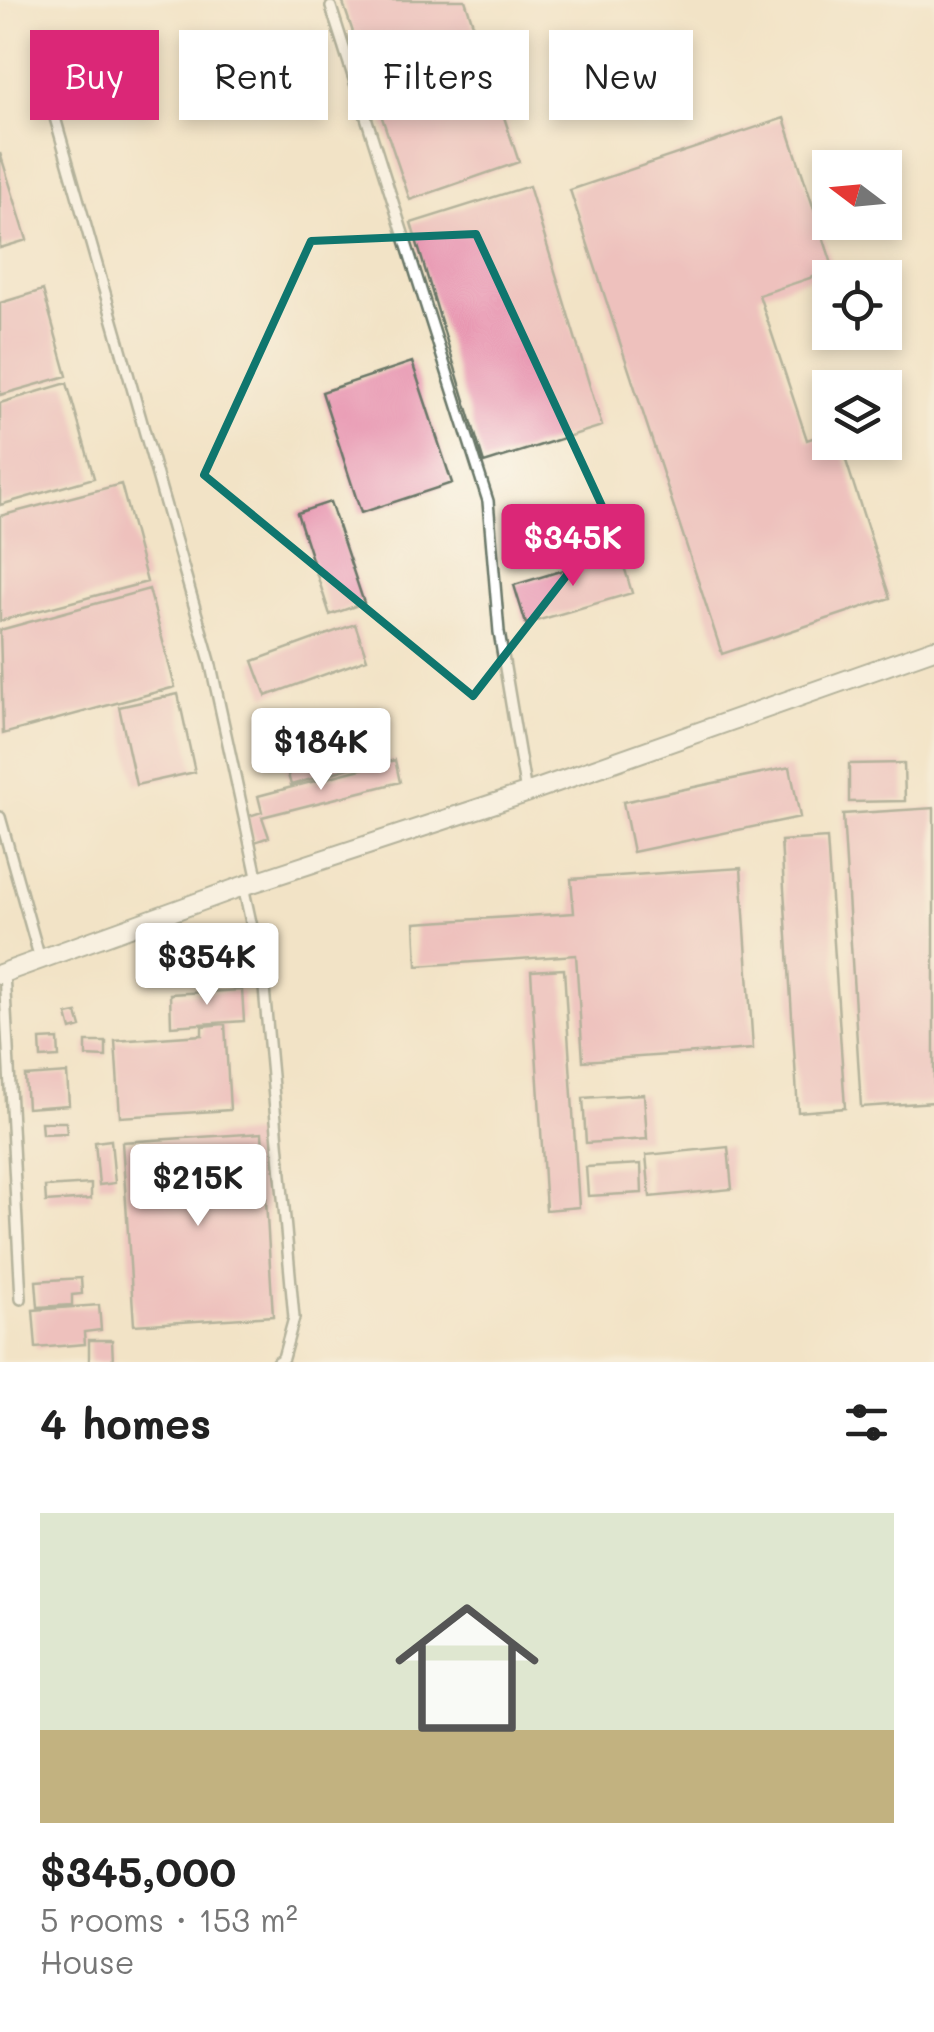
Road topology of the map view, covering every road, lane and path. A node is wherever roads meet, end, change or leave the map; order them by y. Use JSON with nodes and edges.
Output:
{"nodes":[{"id":1,"x":331,"y":7,"type":"dead end"},
{"id":2,"x":56,"y":120,"type":"edge"},
{"id":3,"x":934,"y":648,"type":"edge"},
{"id":4,"x":526,"y":792,"type":"junction"},
{"id":5,"x":0,"y":817,"type":"edge"},
{"id":6,"x":251,"y":883,"type":"junction"},
{"id":7,"x":40,"y":960,"type":"junction"},
{"id":8,"x":2,"y":973,"type":"edge"},
{"id":9,"x":22,"y":1300,"type":"dead end"},
{"id":10,"x":277,"y":1362,"type":"edge"}],
"edges":[{"from":1,"to":4,"type":"lane"},
{"from":2,"to":6,"type":"lane"},
{"from":3,"to":4,"type":"street"},
{"from":4,"to":6,"type":"street"},
{"from":5,"to":7,"type":"lane"},
{"from":6,"to":7,"type":"street"},
{"from":6,"to":10,"type":"lane"},
{"from":7,"to":8,"type":"street"},
{"from":8,"to":9,"type":"lane"}]}
